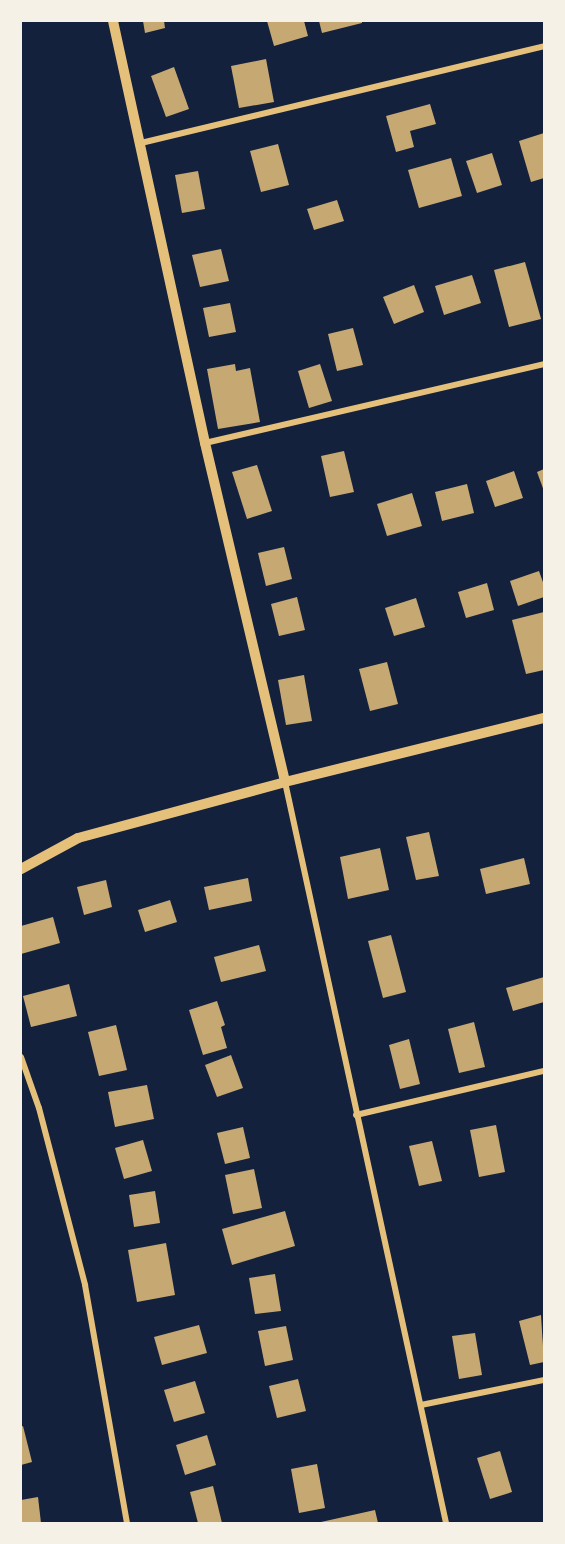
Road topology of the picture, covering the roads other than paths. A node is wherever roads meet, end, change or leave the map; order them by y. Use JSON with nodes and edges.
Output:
{"nodes":[{"id":1,"x":113,"y":21,"type":"edge"},
{"id":2,"x":544,"y":46,"type":"edge"},
{"id":3,"x":141,"y":143,"type":"junction"},
{"id":4,"x":544,"y":364,"type":"edge"},
{"id":5,"x":205,"y":443,"type":"junction"},
{"id":6,"x":544,"y":718,"type":"edge"},
{"id":7,"x":285,"y":782,"type":"junction"},
{"id":8,"x":21,"y":869,"type":"edge"},
{"id":9,"x":21,"y":1057,"type":"edge"},
{"id":10,"x":544,"y":1071,"type":"edge"},
{"id":11,"x":356,"y":1115,"type":"junction"},
{"id":12,"x":544,"y":1380,"type":"edge"},
{"id":13,"x":421,"y":1405,"type":"junction"},
{"id":14,"x":127,"y":1523,"type":"edge"},
{"id":15,"x":446,"y":1523,"type":"edge"}],
"edges":[{"from":1,"to":3,"type":"street"},
{"from":2,"to":3,"type":"street"},
{"from":3,"to":5,"type":"street"},
{"from":4,"to":5,"type":"street"},
{"from":5,"to":7,"type":"street"},
{"from":6,"to":7,"type":"street"},
{"from":7,"to":8,"type":"street"},
{"from":7,"to":11,"type":"street"},
{"from":9,"to":14,"type":"street"},
{"from":10,"to":11,"type":"street"},
{"from":11,"to":13,"type":"street"},
{"from":12,"to":13,"type":"street"},
{"from":13,"to":15,"type":"street"}]}
